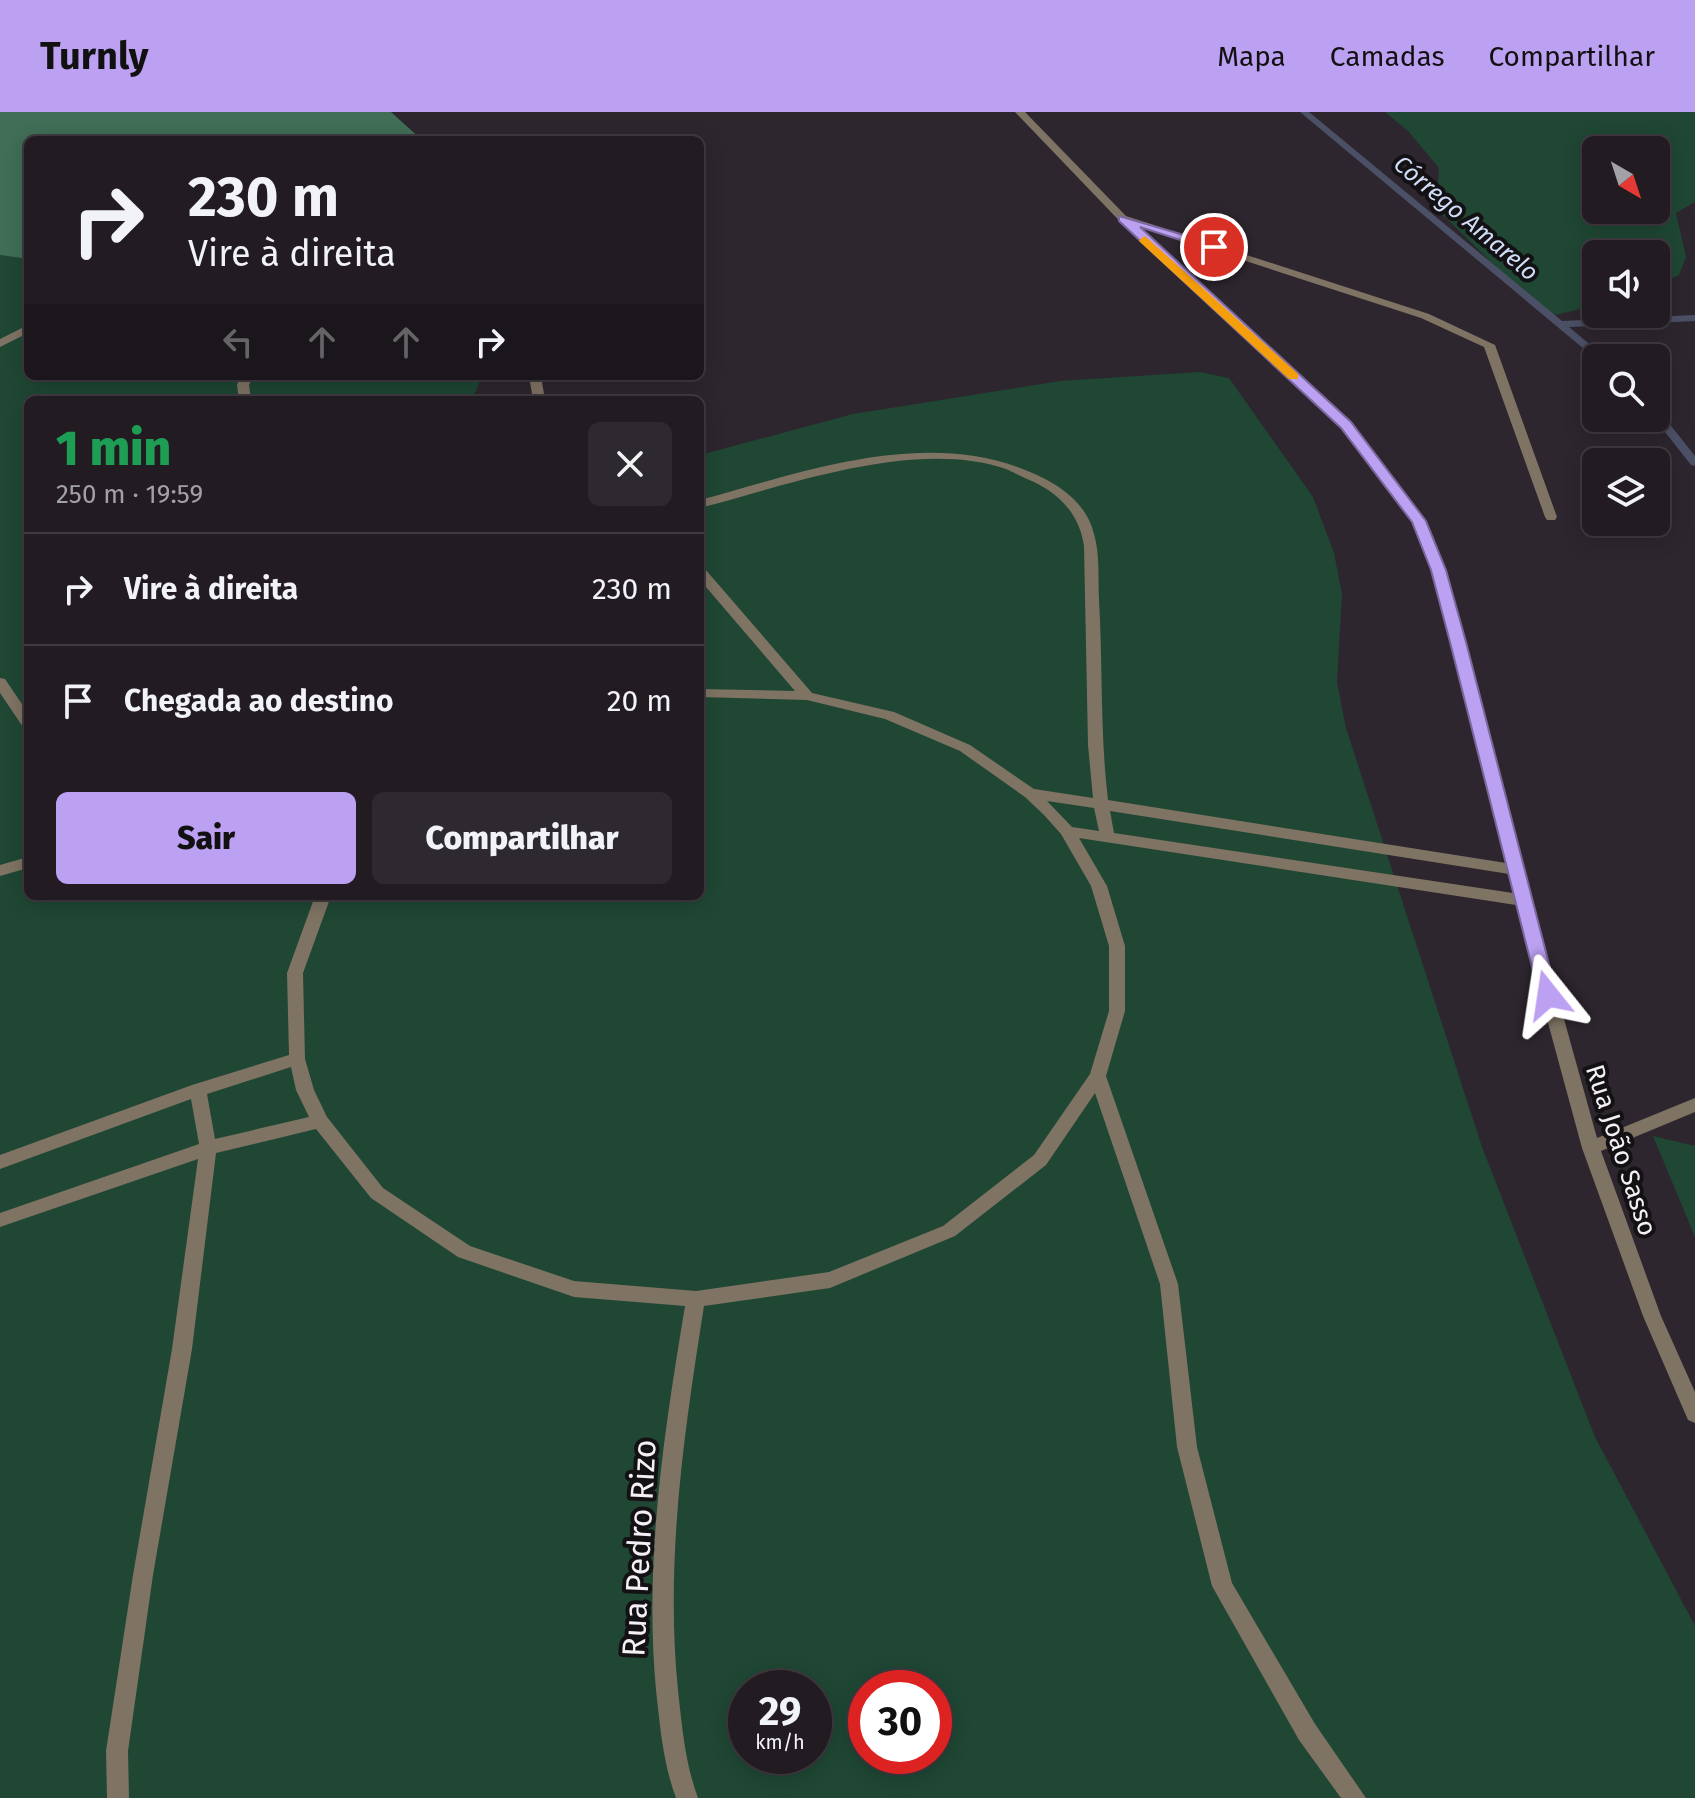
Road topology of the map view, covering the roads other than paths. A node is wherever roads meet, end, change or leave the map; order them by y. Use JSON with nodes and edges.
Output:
{"nodes":[{"id":1,"x":1020,"y":112,"type":"edge"},
{"id":2,"x":1123,"y":218,"type":"junction"},
{"id":3,"x":24,"y":330,"type":"edge"},
{"id":4,"x":0,"y":344,"type":"edge"},
{"id":5,"x":704,"y":503,"type":"edge"},
{"id":6,"x":1551,"y":517,"type":"dead end"},
{"id":7,"x":704,"y":577,"type":"edge"},
{"id":8,"x":0,"y":682,"type":"edge"},
{"id":9,"x":704,"y":693,"type":"edge"},
{"id":10,"x":807,"y":696,"type":"junction"},
{"id":11,"x":24,"y":718,"type":"edge"},
{"id":12,"x":1030,"y":793,"type":"junction"},
{"id":13,"x":1098,"y":802,"type":"junction"},
{"id":14,"x":1067,"y":831,"type":"junction"},
{"id":15,"x":1107,"y":835,"type":"junction"},
{"id":16,"x":24,"y":863,"type":"edge"},
{"id":17,"x":1515,"y":870,"type":"junction"},
{"id":18,"x":0,"y":871,"type":"edge"},
{"id":19,"x":322,"y":900,"type":"edge"},
{"id":20,"x":1523,"y":900,"type":"junction"},
{"id":21,"x":297,"y":1059,"type":"junction"},
{"id":22,"x":1098,"y":1076,"type":"junction"},
{"id":23,"x":198,"y":1090,"type":"junction"},
{"id":24,"x":1695,"y":1105,"type":"edge"},
{"id":25,"x":320,"y":1121,"type":"junction"},
{"id":26,"x":208,"y":1148,"type":"junction"},
{"id":27,"x":1591,"y":1148,"type":"junction"},
{"id":28,"x":0,"y":1162,"type":"edge"},
{"id":29,"x":0,"y":1220,"type":"edge"},
{"id":30,"x":696,"y":1299,"type":"junction"},
{"id":31,"x":1695,"y":1414,"type":"edge"},
{"id":32,"x":118,"y":1798,"type":"edge"},
{"id":33,"x":687,"y":1798,"type":"edge"},
{"id":34,"x":1355,"y":1798,"type":"edge"}],
"edges":[{"from":1,"to":2,"type":"street","name":"Rua João Sasso"},
{"from":2,"to":6,"type":"street"},
{"from":2,"to":17,"type":"street","name":"Rua João Sasso"},
{"from":3,"to":4,"type":"street"},
{"from":5,"to":13,"type":"street"},
{"from":7,"to":10,"type":"street"},
{"from":8,"to":11,"type":"street"},
{"from":9,"to":10,"type":"street"},
{"from":10,"to":12,"type":"street"},
{"from":12,"to":13,"type":"street"},
{"from":12,"to":14,"type":"street"},
{"from":13,"to":15,"type":"street"},
{"from":13,"to":17,"type":"street"},
{"from":14,"to":15,"type":"street"},
{"from":14,"to":22,"type":"street"},
{"from":15,"to":20,"type":"street"},
{"from":16,"to":18,"type":"street"},
{"from":17,"to":20,"type":"street","name":"Rua João Sasso"},
{"from":19,"to":21,"type":"street"},
{"from":20,"to":27,"type":"street","name":"Rua João Sasso"},
{"from":21,"to":23,"type":"street"},
{"from":21,"to":25,"type":"street"},
{"from":22,"to":30,"type":"street"},
{"from":22,"to":34,"type":"street"},
{"from":23,"to":26,"type":"street"},
{"from":23,"to":28,"type":"street"},
{"from":24,"to":27,"type":"street"},
{"from":25,"to":26,"type":"street"},
{"from":25,"to":30,"type":"street"},
{"from":26,"to":29,"type":"street"},
{"from":26,"to":32,"type":"street"},
{"from":27,"to":31,"type":"street","name":"Rua João Sasso"},
{"from":30,"to":33,"type":"street","name":"Rua Pedro Rizo"}]}
